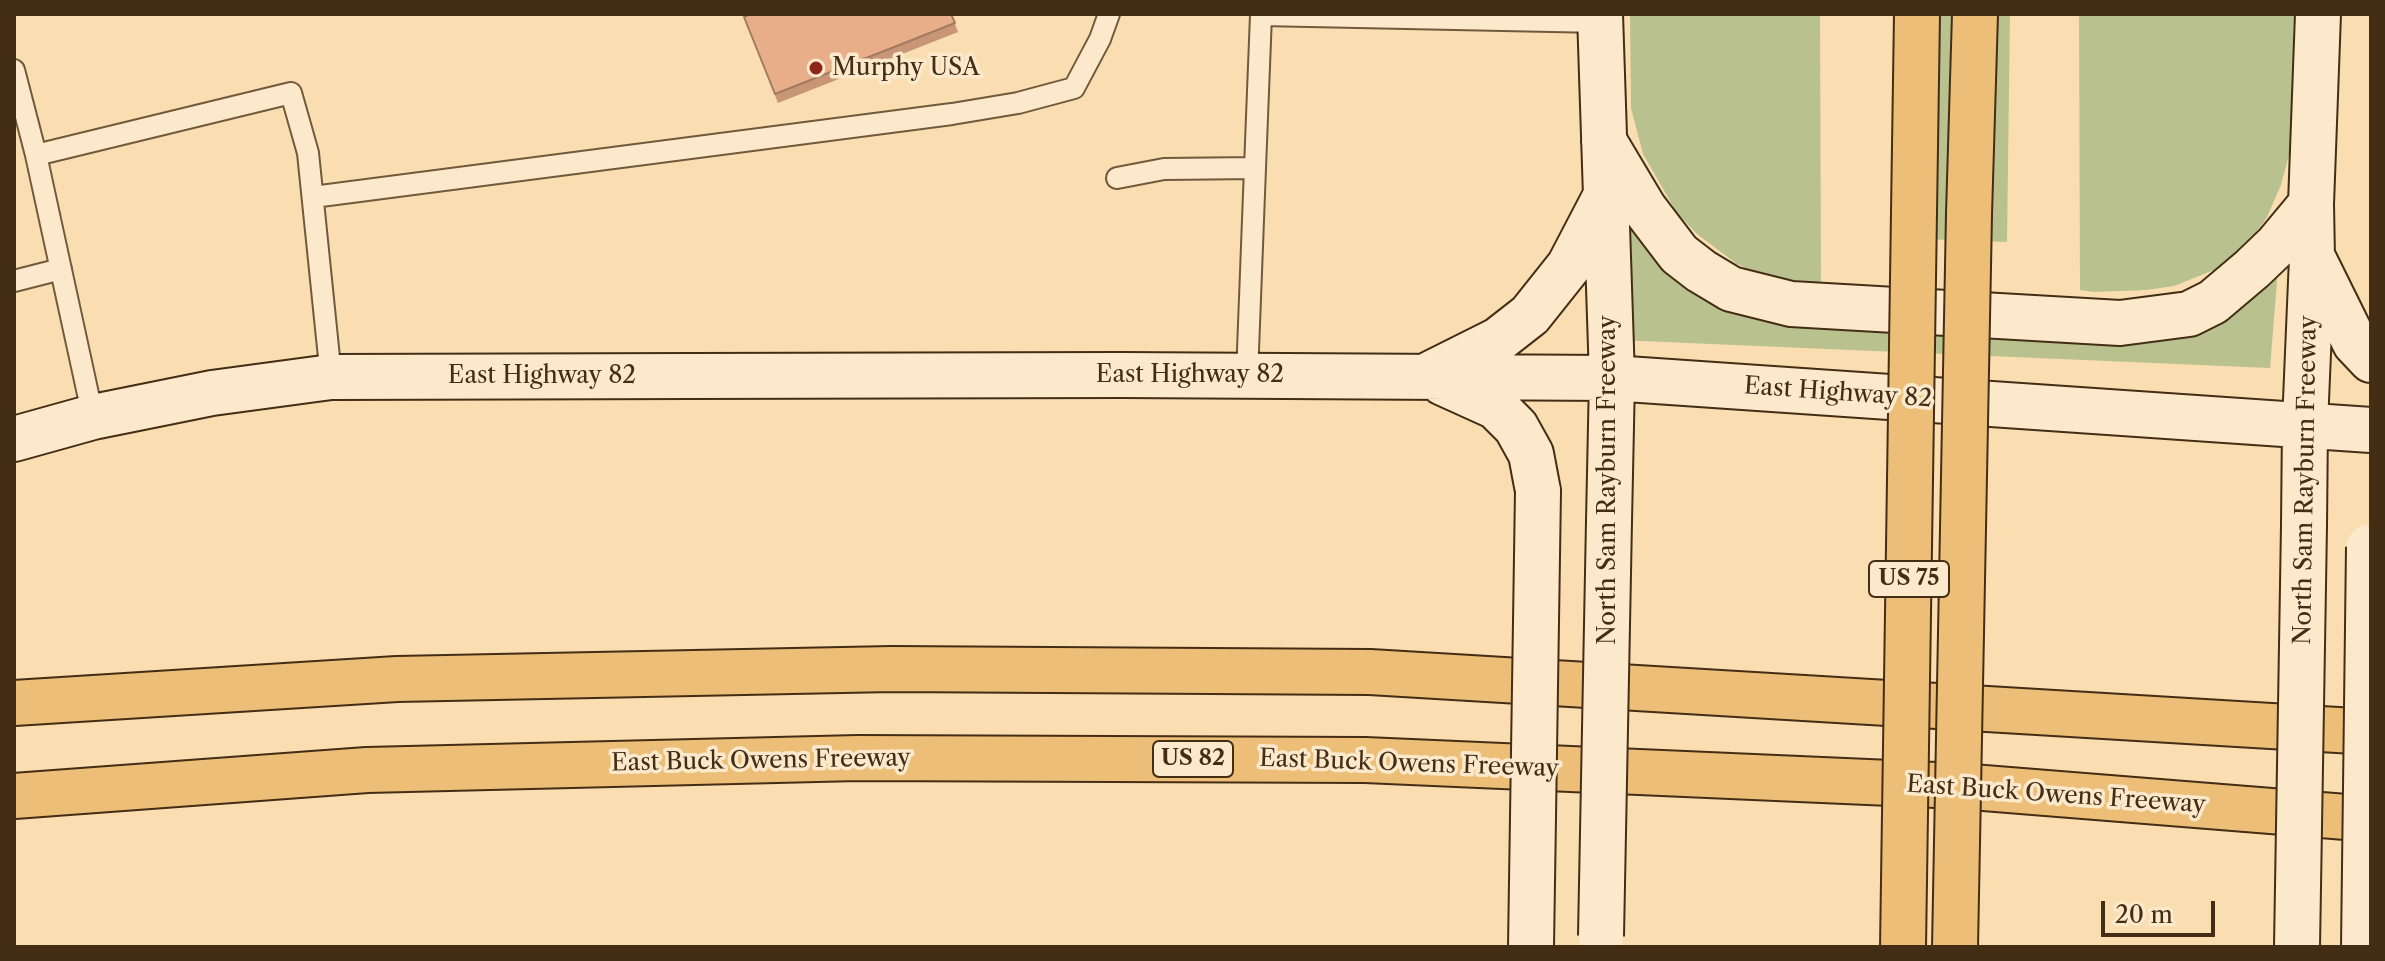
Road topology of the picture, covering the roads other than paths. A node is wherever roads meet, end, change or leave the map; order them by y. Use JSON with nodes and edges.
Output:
{"nodes":[{"id":1,"x":1109,"y":14,"type":"edge"},
{"id":2,"x":1917,"y":14,"type":"edge"},
{"id":3,"x":1975,"y":14,"type":"edge"},
{"id":4,"x":2318,"y":14,"type":"edge"},
{"id":5,"x":1600,"y":18,"type":"edge"},
{"id":6,"x":14,"y":70,"type":"edge"},
{"id":7,"x":1604,"y":141,"type":"junction"},
{"id":8,"x":36,"y":155,"type":"junction"},
{"id":9,"x":1255,"y":168,"type":"junction"},
{"id":10,"x":1117,"y":178,"type":"dead end"},
{"id":11,"x":1606,"y":195,"type":"junction"},
{"id":12,"x":313,"y":197,"type":"junction"},
{"id":13,"x":2311,"y":204,"type":"junction"},
{"id":14,"x":2312,"y":258,"type":"junction"},
{"id":15,"x":61,"y":269,"type":"junction"},
{"id":16,"x":14,"y":281,"type":"edge"},
{"id":17,"x":2371,"y":360,"type":"edge"},
{"id":18,"x":1247,"y":376,"type":"junction"},
{"id":19,"x":331,"y":377,"type":"junction"},
{"id":20,"x":1426,"y":377,"type":"junction"},
{"id":21,"x":1612,"y":378,"type":"junction"},
{"id":22,"x":93,"y":417,"type":"junction"},
{"id":23,"x":2305,"y":424,"type":"junction"},
{"id":24,"x":2371,"y":430,"type":"edge"},
{"id":25,"x":14,"y":439,"type":"edge"},
{"id":26,"x":2370,"y":542,"type":"edge"},
{"id":27,"x":14,"y":703,"type":"edge"},
{"id":28,"x":2371,"y":732,"type":"edge"},
{"id":29,"x":14,"y":796,"type":"edge"},
{"id":30,"x":2371,"y":819,"type":"edge"},
{"id":31,"x":1601,"y":942,"type":"edge"},
{"id":32,"x":1531,"y":947,"type":"edge"},
{"id":33,"x":1903,"y":947,"type":"edge"},
{"id":34,"x":1955,"y":947,"type":"edge"},
{"id":35,"x":2297,"y":947,"type":"edge"},
{"id":36,"x":2364,"y":947,"type":"edge"}],
"edges":[{"from":1,"to":12,"type":"lane"},
{"from":2,"to":33,"type":"highway","number":"US 75","bridge":true},
{"from":3,"to":34,"type":"highway","number":"US 75","bridge":true},
{"from":4,"to":13,"type":"main road","name":"North Sam Rayburn Freeway"},
{"from":5,"to":7,"type":"main road","name":"North Sam Rayburn Freeway"},
{"from":5,"to":9,"type":"lane"},
{"from":6,"to":8,"type":"lane"},
{"from":7,"to":11,"type":"main road","name":"North Sam Rayburn Freeway"},
{"from":7,"to":13,"type":"main road"},
{"from":8,"to":12,"type":"lane"},
{"from":8,"to":15,"type":"lane"},
{"from":9,"to":10,"type":"lane"},
{"from":9,"to":18,"type":"lane"},
{"from":11,"to":20,"type":"main road"},
{"from":11,"to":21,"type":"main road","name":"North Sam Rayburn Freeway"},
{"from":12,"to":19,"type":"lane"},
{"from":13,"to":14,"type":"main road","name":"North Sam Rayburn Freeway"},
{"from":14,"to":17,"type":"main road"},
{"from":14,"to":23,"type":"main road","name":"North Sam Rayburn Freeway"},
{"from":15,"to":16,"type":"lane"},
{"from":15,"to":22,"type":"lane"},
{"from":18,"to":19,"type":"main road","name":"East Highway 82"},
{"from":18,"to":20,"type":"main road","name":"East Highway 82"},
{"from":19,"to":22,"type":"main road","name":"East Highway 82"},
{"from":20,"to":21,"type":"main road","name":"East Highway 82"},
{"from":20,"to":32,"type":"main road","bridge":true},
{"from":21,"to":23,"type":"main road","name":"East Highway 82"},
{"from":21,"to":31,"type":"main road","name":"North Sam Rayburn Freeway","bridge":true},
{"from":22,"to":25,"type":"main road","name":"East Highway 82"},
{"from":23,"to":24,"type":"main road","name":"East Highway 82"},
{"from":23,"to":35,"type":"main road","name":"North Sam Rayburn Freeway","bridge":true},
{"from":26,"to":36,"type":"main road","bridge":true},
{"from":27,"to":28,"type":"highway"},
{"from":29,"to":30,"type":"highway","name":"East Buck Owens Freeway","number":"US 82"}]}
